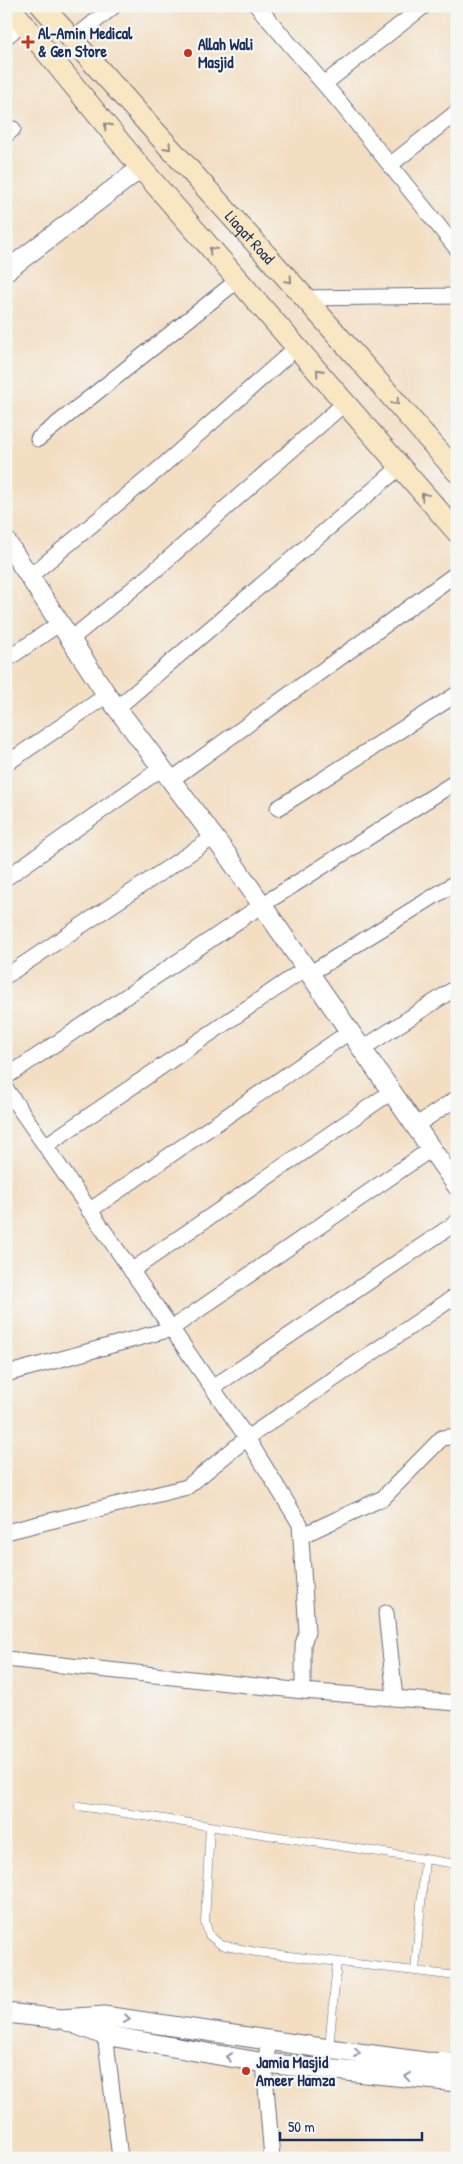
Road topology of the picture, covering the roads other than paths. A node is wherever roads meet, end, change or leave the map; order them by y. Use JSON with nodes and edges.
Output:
{"nodes":[{"id":1,"x":9,"y":6,"type":"edge"},
{"id":2,"x":42,"y":6,"type":"edge"},
{"id":3,"x":114,"y":6,"type":"edge"},
{"id":4,"x":424,"y":6,"type":"edge"},
{"id":5,"x":264,"y":8,"type":"edge"},
{"id":6,"x":23,"y":23,"type":"junction"},
{"id":7,"x":6,"y":37,"type":"edge"},
{"id":8,"x":71,"y":41,"type":"junction"},
{"id":9,"x":324,"y":84,"type":"junction"},
{"id":10,"x":457,"y":112,"type":"edge"},
{"id":11,"x":390,"y":165,"type":"junction"},
{"id":12,"x":141,"y":168,"type":"junction"},
{"id":13,"x":455,"y":242,"type":"edge"},
{"id":14,"x":6,"y":271,"type":"edge"},
{"id":15,"x":238,"y":280,"type":"junction"},
{"id":16,"x":457,"y":296,"type":"edge"},
{"id":17,"x":305,"y":298,"type":"junction"},
{"id":18,"x":297,"y":347,"type":"junction"},
{"id":19,"x":346,"y":402,"type":"junction"},
{"id":20,"x":38,"y":439,"type":"dead end"},
{"id":21,"x":400,"y":467,"type":"junction"},
{"id":22,"x":457,"y":472,"type":"edge"},
{"id":23,"x":457,"y":532,"type":"edge"},
{"id":24,"x":8,"y":547,"type":"edge"},
{"id":25,"x":457,"y":573,"type":"edge"},
{"id":26,"x":30,"y":576,"type":"junction"},
{"id":27,"x":60,"y":623,"type":"junction"},
{"id":28,"x":71,"y":639,"type":"junction"},
{"id":29,"x":6,"y":660,"type":"edge"},
{"id":30,"x":457,"y":694,"type":"edge"},
{"id":31,"x":112,"y":701,"type":"junction"},
{"id":32,"x":6,"y":764,"type":"edge"},
{"id":33,"x":166,"y":774,"type":"junction"},
{"id":34,"x":457,"y":781,"type":"edge"},
{"id":35,"x":278,"y":808,"type":"dead end"},
{"id":36,"x":214,"y":837,"type":"junction"},
{"id":37,"x":6,"y":878,"type":"edge"},
{"id":38,"x":457,"y":882,"type":"edge"},
{"id":39,"x":262,"y":905,"type":"junction"},
{"id":40,"x":307,"y":971,"type":"junction"},
{"id":41,"x":6,"y":976,"type":"edge"},
{"id":42,"x":457,"y":987,"type":"edge"},
{"id":43,"x":349,"y":1032,"type":"junction"},
{"id":44,"x":362,"y":1049,"type":"junction"},
{"id":45,"x":6,"y":1077,"type":"edge"},
{"id":46,"x":6,"y":1089,"type":"edge"},
{"id":47,"x":391,"y":1092,"type":"junction"},
{"id":48,"x":457,"y":1098,"type":"edge"},
{"id":49,"x":415,"y":1126,"type":"junction"},
{"id":50,"x":45,"y":1146,"type":"junction"},
{"id":51,"x":431,"y":1149,"type":"junction"},
{"id":52,"x":457,"y":1186,"type":"edge"},
{"id":53,"x":89,"y":1211,"type":"junction"},
{"id":54,"x":457,"y":1222,"type":"edge"},
{"id":55,"x":131,"y":1271,"type":"junction"},
{"id":56,"x":457,"y":1295,"type":"edge"},
{"id":57,"x":171,"y":1329,"type":"junction"},
{"id":58,"x":6,"y":1374,"type":"edge"},
{"id":59,"x":212,"y":1388,"type":"junction"},
{"id":60,"x":457,"y":1436,"type":"edge"},
{"id":61,"x":246,"y":1438,"type":"junction"},
{"id":62,"x":6,"y":1532,"type":"edge"},
{"id":63,"x":301,"y":1536,"type":"junction"},
{"id":64,"x":386,"y":1613,"type":"dead end"},
{"id":65,"x":6,"y":1659,"type":"edge"},
{"id":66,"x":303,"y":1691,"type":"junction"},
{"id":67,"x":395,"y":1698,"type":"junction"},
{"id":68,"x":457,"y":1703,"type":"edge"},
{"id":69,"x":79,"y":1806,"type":"dead end"},
{"id":70,"x":210,"y":1826,"type":"junction"},
{"id":71,"x":425,"y":1859,"type":"junction"},
{"id":72,"x":457,"y":1864,"type":"edge"},
{"id":73,"x":338,"y":1962,"type":"junction"},
{"id":74,"x":415,"y":1971,"type":"junction"},
{"id":75,"x":457,"y":1976,"type":"edge"},
{"id":76,"x":6,"y":2013,"type":"edge"},
{"id":77,"x":104,"y":2016,"type":"junction"},
{"id":78,"x":61,"y":2019,"type":"junction"},
{"id":79,"x":104,"y":2035,"type":"junction"},
{"id":80,"x":270,"y":2041,"type":"junction"},
{"id":81,"x":329,"y":2049,"type":"junction"},
{"id":82,"x":264,"y":2062,"type":"junction"},
{"id":83,"x":457,"y":2063,"type":"edge"},
{"id":84,"x":457,"y":2082,"type":"edge"},
{"id":85,"x":120,"y":2158,"type":"edge"},
{"id":86,"x":272,"y":2158,"type":"edge"}],
"edges":[{"from":1,"to":6,"type":"main road"},
{"from":2,"to":8,"type":"main road","name":"Liaqat Road"},
{"from":3,"to":8,"type":"street"},
{"from":4,"to":9,"type":"street"},
{"from":5,"to":9,"type":"street"},
{"from":6,"to":7,"type":"street"},
{"from":12,"to":6,"type":"main road","one_way":true},
{"from":8,"to":17,"type":"main road","name":"Liaqat Road","one_way":true},
{"from":9,"to":11,"type":"street"},
{"from":10,"to":11,"type":"street"},
{"from":11,"to":13,"type":"street"},
{"from":12,"to":14,"type":"street"},
{"from":15,"to":12,"type":"main road","one_way":true},
{"from":15,"to":18,"type":"main road"},
{"from":15,"to":20,"type":"street"},
{"from":16,"to":17,"type":"street"},
{"from":17,"to":22,"type":"main road","name":"Liaqat Road","one_way":true},
{"from":19,"to":18,"type":"main road","one_way":true},
{"from":18,"to":26,"type":"street"},
{"from":19,"to":21,"type":"main road"},
{"from":19,"to":28,"type":"street"},
{"from":23,"to":21,"type":"main road","one_way":true},
{"from":21,"to":31,"type":"street"},
{"from":24,"to":26,"type":"street"},
{"from":25,"to":33,"type":"street"},
{"from":26,"to":27,"type":"street"},
{"from":27,"to":28,"type":"street"},
{"from":27,"to":29,"type":"street"},
{"from":28,"to":31,"type":"street"},
{"from":30,"to":35,"type":"street"},
{"from":31,"to":32,"type":"street"},
{"from":31,"to":33,"type":"street"},
{"from":33,"to":36,"type":"street"},
{"from":33,"to":37,"type":"street"},
{"from":34,"to":39,"type":"street"},
{"from":36,"to":39,"type":"street"},
{"from":36,"to":41,"type":"street"},
{"from":38,"to":40,"type":"street"},
{"from":39,"to":40,"type":"street"},
{"from":39,"to":45,"type":"street"},
{"from":40,"to":43,"type":"street"},
{"from":40,"to":50,"type":"street"},
{"from":42,"to":44,"type":"street"},
{"from":43,"to":44,"type":"street"},
{"from":43,"to":53,"type":"street"},
{"from":44,"to":47,"type":"street"},
{"from":46,"to":50,"type":"street"},
{"from":47,"to":49,"type":"street"},
{"from":47,"to":55,"type":"street"},
{"from":48,"to":49,"type":"street"},
{"from":49,"to":51,"type":"street"},
{"from":50,"to":53,"type":"street"},
{"from":51,"to":52,"type":"street"},
{"from":51,"to":57,"type":"street"},
{"from":53,"to":55,"type":"street"},
{"from":54,"to":59,"type":"street"},
{"from":55,"to":57,"type":"street"},
{"from":56,"to":61,"type":"street"},
{"from":57,"to":58,"type":"street"},
{"from":57,"to":59,"type":"street"},
{"from":59,"to":61,"type":"street"},
{"from":60,"to":63,"type":"street"},
{"from":61,"to":62,"type":"street"},
{"from":61,"to":63,"type":"street"},
{"from":63,"to":66,"type":"street"},
{"from":64,"to":67,"type":"street"},
{"from":65,"to":66,"type":"street"},
{"from":66,"to":67,"type":"street"},
{"from":67,"to":68,"type":"street"},
{"from":69,"to":70,"type":"lane"},
{"from":70,"to":71,"type":"lane"},
{"from":70,"to":73,"type":"lane"},
{"from":71,"to":72,"type":"lane"},
{"from":71,"to":74,"type":"lane"},
{"from":73,"to":74,"type":"lane"},
{"from":73,"to":81,"type":"lane"},
{"from":74,"to":75,"type":"lane"},
{"from":76,"to":78,"type":"street"},
{"from":77,"to":78,"type":"street"},
{"from":77,"to":79,"type":"street"},
{"from":77,"to":80,"type":"street","one_way":true},
{"from":78,"to":79,"type":"street"},
{"from":82,"to":79,"type":"street","one_way":true},
{"from":79,"to":85,"type":"street"},
{"from":80,"to":81,"type":"street"},
{"from":80,"to":82,"type":"street"},
{"from":81,"to":83,"type":"street","one_way":true},
{"from":84,"to":82,"type":"street","one_way":true},
{"from":82,"to":86,"type":"street"}]}
